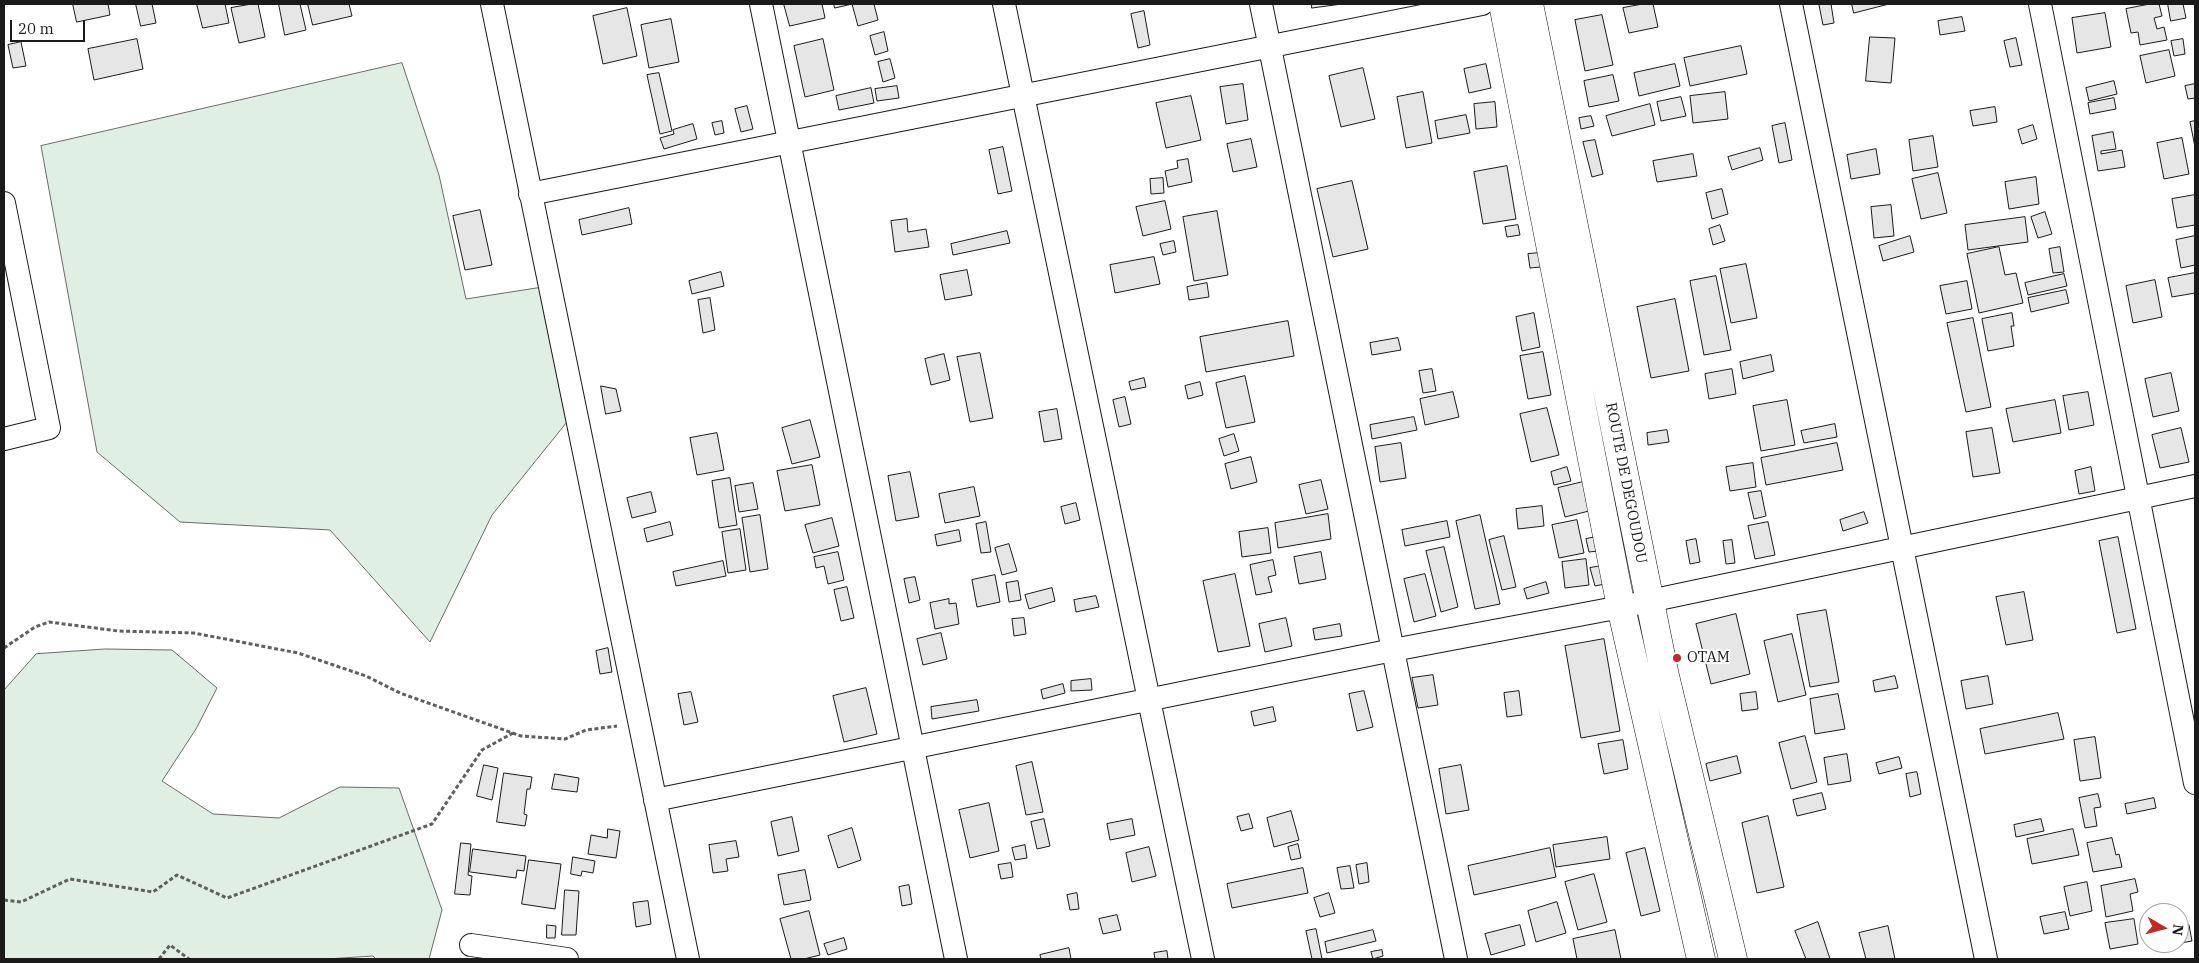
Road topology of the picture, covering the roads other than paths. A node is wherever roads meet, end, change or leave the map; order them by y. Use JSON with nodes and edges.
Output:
{"nodes":[{"id":1,"x":492,"y":4,"type":"edge"},
{"id":2,"x":761,"y":4,"type":"edge"},
{"id":3,"x":1004,"y":4,"type":"edge"},
{"id":4,"x":1261,"y":4,"type":"edge"},
{"id":5,"x":1482,"y":4,"type":"edge"},
{"id":6,"x":1502,"y":4,"type":"edge"},
{"id":7,"x":1529,"y":4,"type":"edge"},
{"id":8,"x":1791,"y":4,"type":"edge"},
{"id":9,"x":2040,"y":4,"type":"edge"},
{"id":10,"x":1270,"y":46,"type":"junction"},
{"id":11,"x":1024,"y":96,"type":"junction"},
{"id":12,"x":789,"y":142,"type":"junction"},
{"id":13,"x":530,"y":194,"type":"junction"},
{"id":14,"x":4,"y":204,"type":"edge"},
{"id":15,"x":4,"y":439,"type":"edge"},
{"id":16,"x":2195,"y":486,"type":"edge"},
{"id":17,"x":2138,"y":498,"type":"junction"},
{"id":18,"x":1900,"y":547,"type":"junction"},
{"id":19,"x":1649,"y":601,"type":"junction"},
{"id":20,"x":1621,"y":607,"type":"junction"},
{"id":21,"x":1393,"y":650,"type":"junction"},
{"id":22,"x":1149,"y":700,"type":"junction"},
{"id":23,"x":913,"y":748,"type":"junction"},
{"id":24,"x":2195,"y":783,"type":"edge"},
{"id":25,"x":655,"y":800,"type":"junction"},
{"id":26,"x":471,"y":946,"type":"dead end"},
{"id":27,"x":566,"y":959,"type":"edge"},
{"id":28,"x":688,"y":959,"type":"edge"},
{"id":29,"x":956,"y":959,"type":"edge"},
{"id":30,"x":1203,"y":959,"type":"edge"},
{"id":31,"x":1456,"y":959,"type":"edge"},
{"id":32,"x":1701,"y":959,"type":"edge"},
{"id":33,"x":1732,"y":959,"type":"edge"},
{"id":34,"x":1986,"y":959,"type":"edge"}],
"edges":[{"from":1,"to":13,"type":"street"},
{"from":2,"to":12,"type":"street"},
{"from":3,"to":11,"type":"street"},
{"from":4,"to":10,"type":"street"},
{"from":5,"to":10,"type":"street"},
{"from":6,"to":20,"type":"main road","name":"ROUTE DE DEGOUDOU"},
{"from":7,"to":19,"type":"main road","name":"ROUTE DE DEGOUDOU"},
{"from":8,"to":18,"type":"street"},
{"from":9,"to":17,"type":"street"},
{"from":10,"to":11,"type":"street"},
{"from":10,"to":21,"type":"street"},
{"from":11,"to":12,"type":"street"},
{"from":11,"to":22,"type":"street"},
{"from":12,"to":13,"type":"street"},
{"from":12,"to":23,"type":"street"},
{"from":13,"to":25,"type":"street"},
{"from":14,"to":15,"type":"street"},
{"from":16,"to":17,"type":"street"},
{"from":17,"to":18,"type":"street"},
{"from":17,"to":24,"type":"street"},
{"from":18,"to":19,"type":"street"},
{"from":18,"to":34,"type":"street"},
{"from":19,"to":20,"type":"street"},
{"from":19,"to":33,"type":"main road","name":"ROUTE DE DEGOUDOU"},
{"from":20,"to":21,"type":"street"},
{"from":20,"to":32,"type":"main road","name":"ROUTE DE DEGOUDOU"},
{"from":21,"to":22,"type":"street"},
{"from":21,"to":31,"type":"street"},
{"from":22,"to":23,"type":"street"},
{"from":22,"to":30,"type":"street"},
{"from":23,"to":25,"type":"street"},
{"from":23,"to":29,"type":"street"},
{"from":25,"to":28,"type":"street"},
{"from":26,"to":27,"type":"street"}]}
